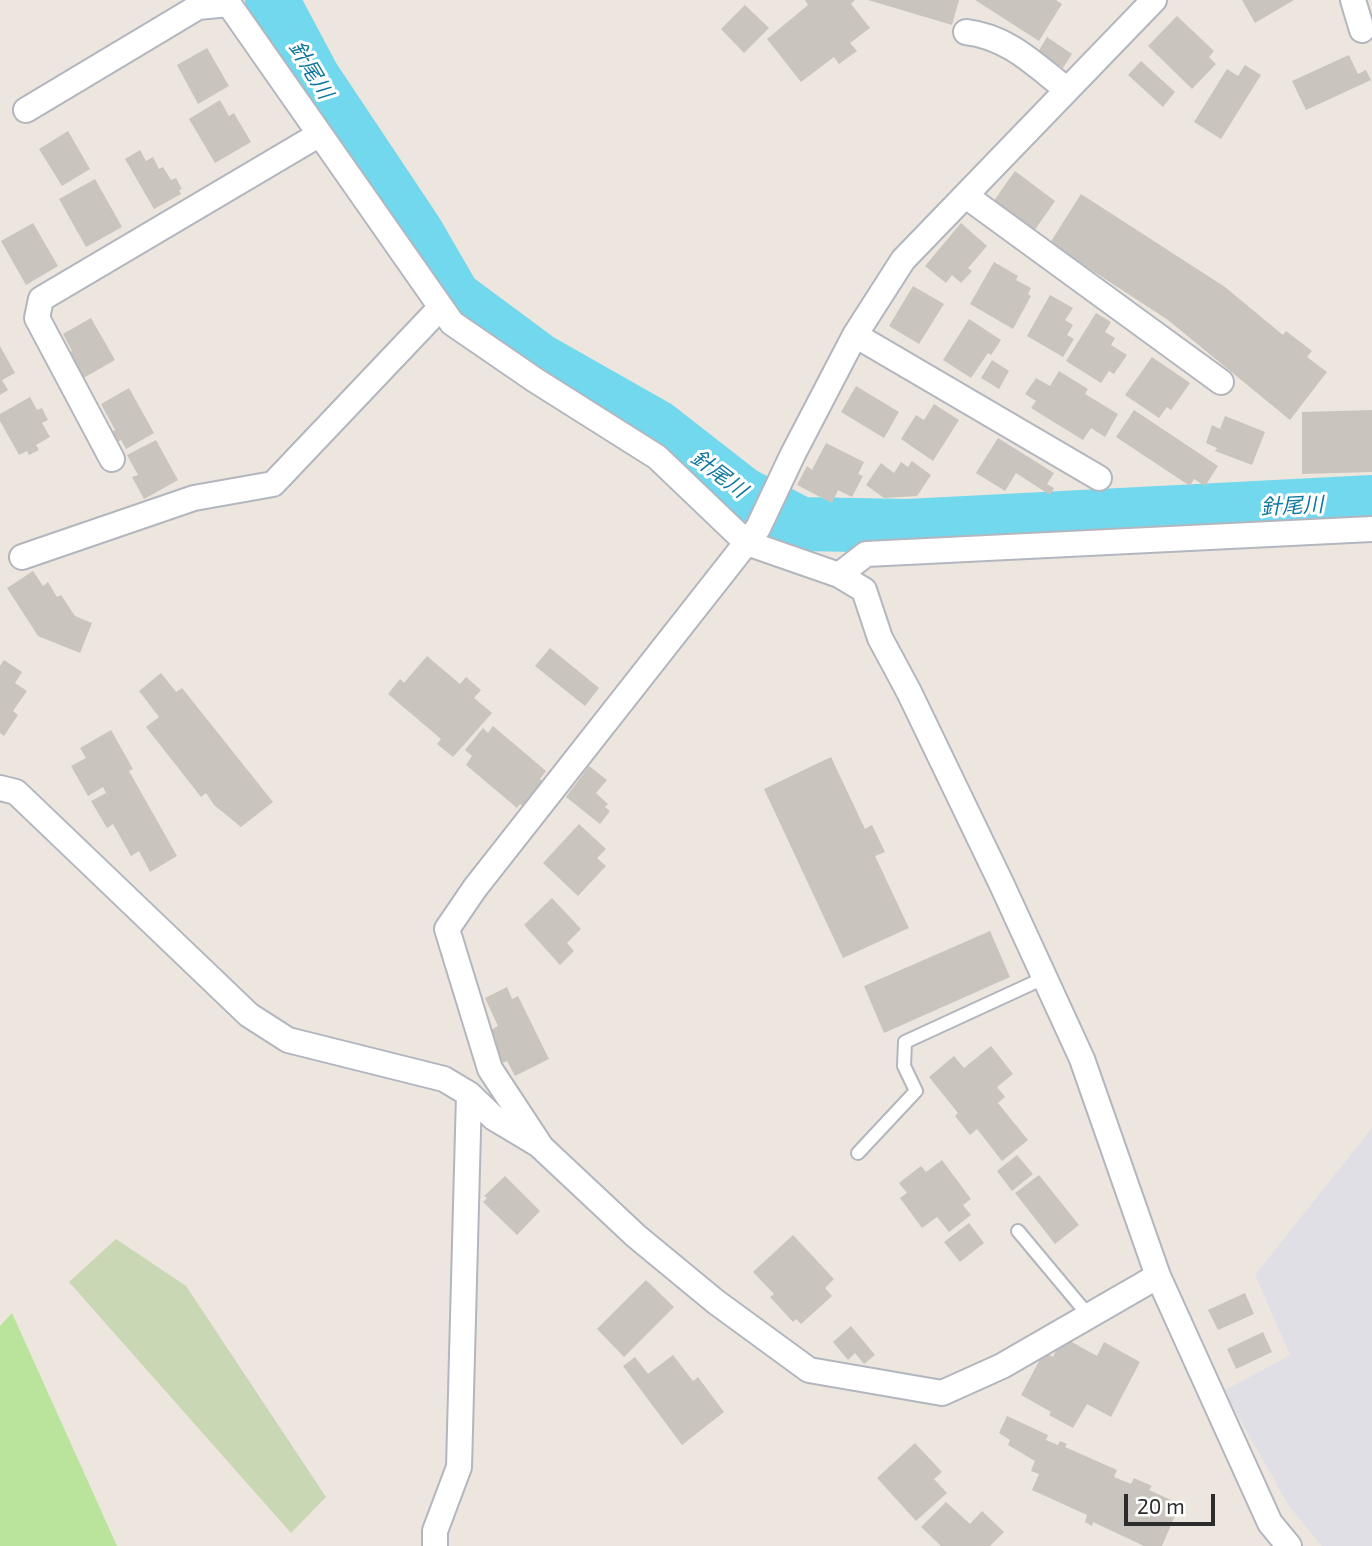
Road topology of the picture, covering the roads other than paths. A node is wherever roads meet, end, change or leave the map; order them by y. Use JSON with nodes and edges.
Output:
{"nodes":[{"id":1,"x":1154,"y":0,"type":"edge"},
{"id":2,"x":1353,"y":0,"type":"edge"},
{"id":3,"x":228,"y":2,"type":"edge"},
{"id":4,"x":1362,"y":30,"type":"dead end"},
{"id":5,"x":966,"y":32,"type":"dead end"},
{"id":6,"x":1066,"y":89,"type":"junction"},
{"id":7,"x":26,"y":110,"type":"dead end"},
{"id":8,"x":320,"y":134,"type":"junction"},
{"id":9,"x":966,"y":196,"type":"junction"},
{"id":10,"x":441,"y":307,"type":"junction"},
{"id":11,"x":855,"y":335,"type":"junction"},
{"id":12,"x":1221,"y":382,"type":"dead end"},
{"id":13,"x":112,"y":459,"type":"dead end"},
{"id":14,"x":1099,"y":478,"type":"dead end"},
{"id":15,"x":1372,"y":529,"type":"edge"},
{"id":16,"x":752,"y":535,"type":"junction"},
{"id":17,"x":22,"y":557,"type":"dead end"},
{"id":18,"x":839,"y":575,"type":"junction"},
{"id":19,"x":0,"y":788,"type":"edge"},
{"id":20,"x":1044,"y":978,"type":"junction"},
{"id":21,"x":470,"y":1094,"type":"junction"},
{"id":22,"x":542,"y":1148,"type":"junction"},
{"id":23,"x":858,"y":1153,"type":"dead end"},
{"id":24,"x":1018,"y":1231,"type":"dead end"},
{"id":25,"x":1158,"y":1276,"type":"junction"},
{"id":26,"x":1089,"y":1316,"type":"junction"},
{"id":27,"x":435,"y":1546,"type":"edge"},
{"id":28,"x":1289,"y":1546,"type":"edge"}],
"edges":[{"from":1,"to":6,"type":"street"},
{"from":2,"to":4,"type":"street"},
{"from":3,"to":7,"type":"street"},
{"from":3,"to":8,"type":"street"},
{"from":5,"to":6,"type":"street"},
{"from":6,"to":9,"type":"street"},
{"from":8,"to":10,"type":"street"},
{"from":8,"to":13,"type":"street"},
{"from":9,"to":11,"type":"street"},
{"from":9,"to":12,"type":"street"},
{"from":10,"to":16,"type":"street"},
{"from":10,"to":17,"type":"street"},
{"from":11,"to":14,"type":"street"},
{"from":11,"to":16,"type":"street"},
{"from":15,"to":18,"type":"street"},
{"from":16,"to":18,"type":"street"},
{"from":16,"to":22,"type":"street"},
{"from":18,"to":20,"type":"street"},
{"from":19,"to":21,"type":"street"},
{"from":20,"to":23,"type":"lane"},
{"from":20,"to":25,"type":"street"},
{"from":21,"to":22,"type":"street"},
{"from":21,"to":27,"type":"street"},
{"from":22,"to":26,"type":"street"},
{"from":24,"to":26,"type":"lane"},
{"from":25,"to":26,"type":"street"},
{"from":25,"to":28,"type":"street"}]}
